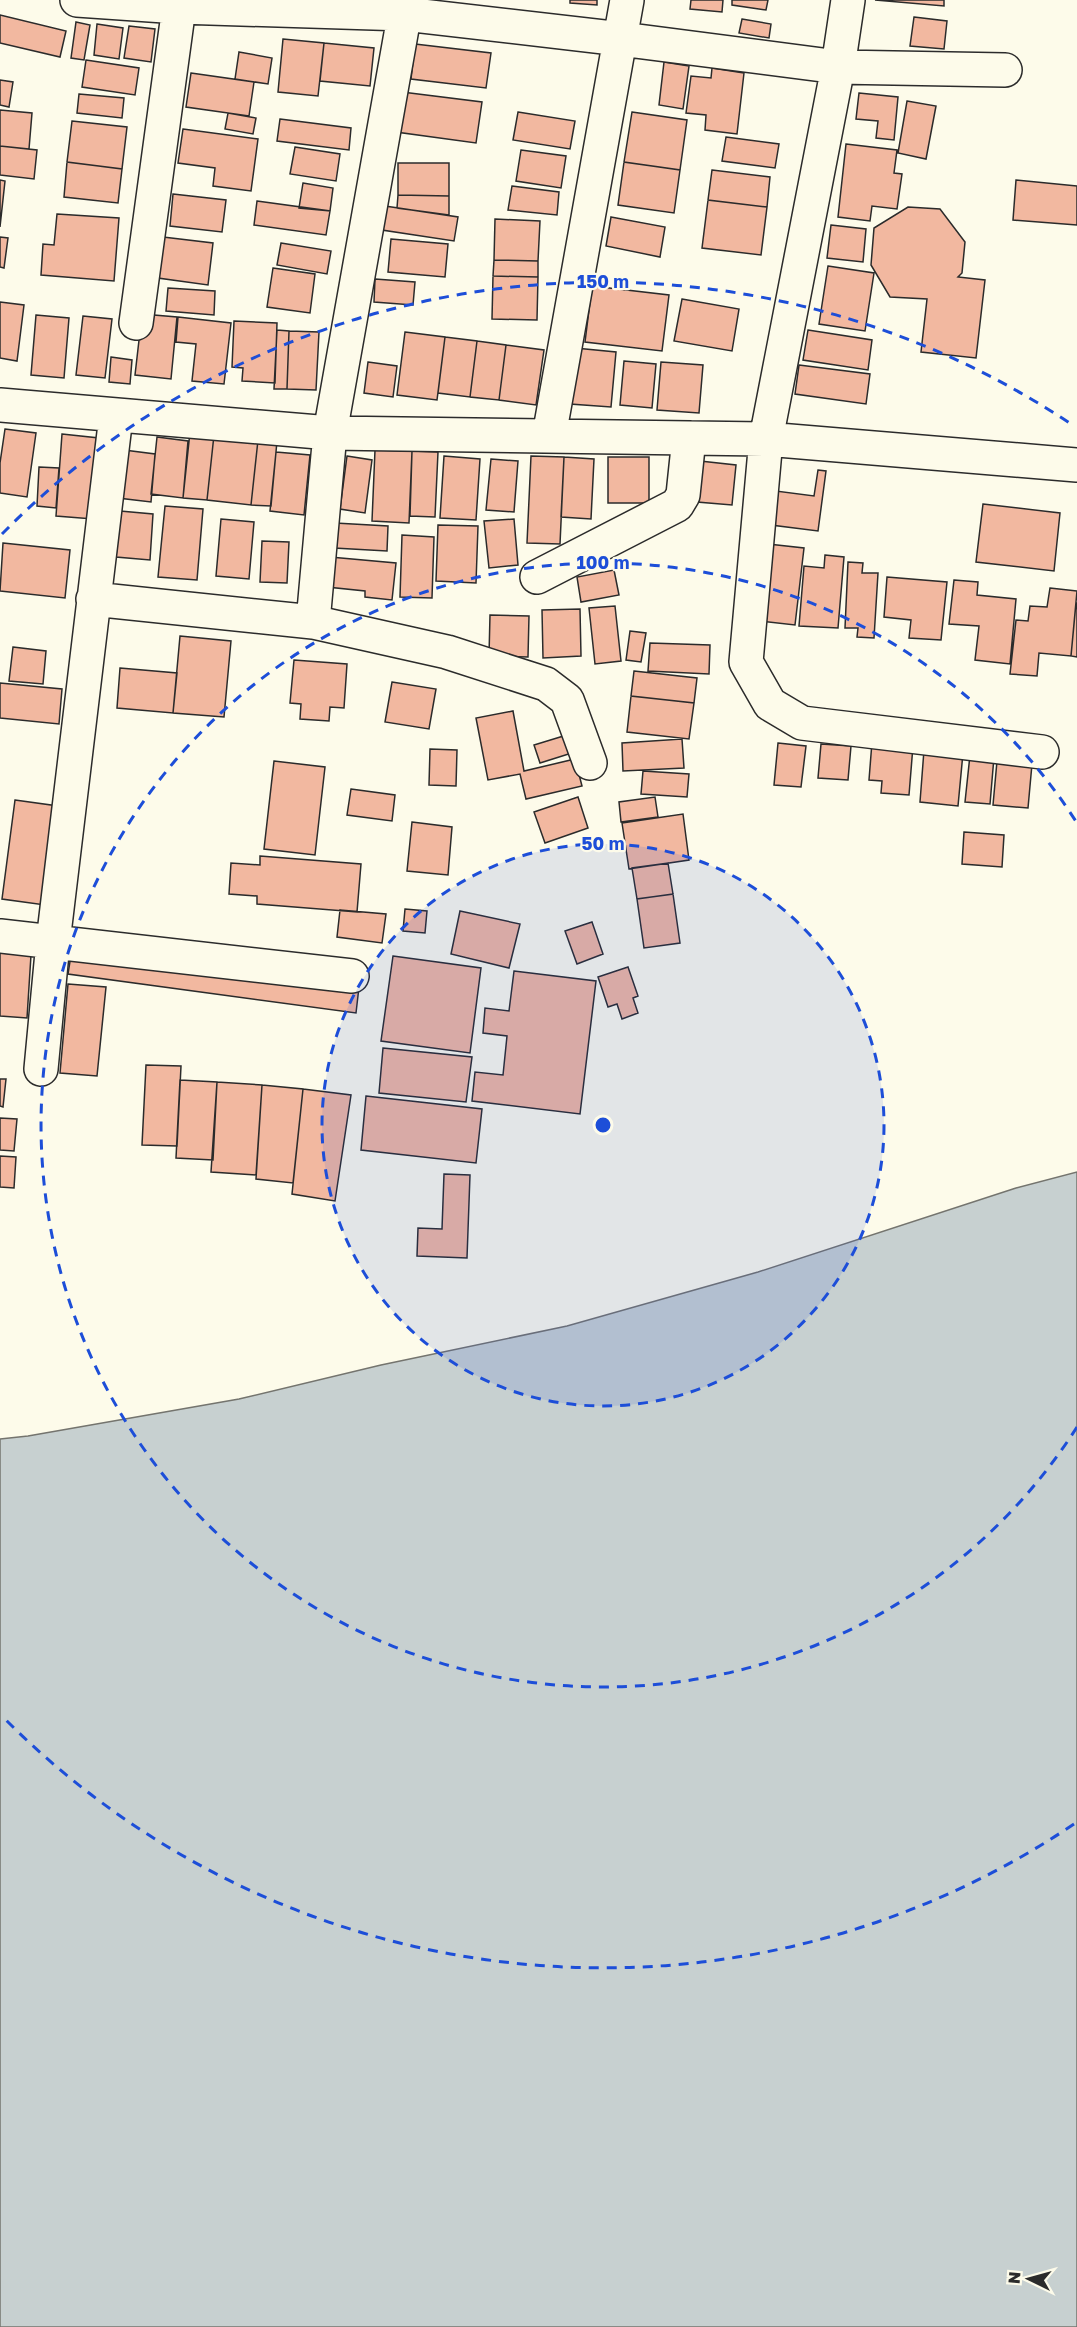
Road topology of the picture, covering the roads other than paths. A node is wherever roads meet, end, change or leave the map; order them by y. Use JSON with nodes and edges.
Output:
{"nodes":[{"id":1,"x":77,"y":0,"type":"edge"},
{"id":2,"x":627,"y":0,"type":"edge"},
{"id":3,"x":848,"y":0,"type":"edge"},
{"id":4,"x":179,"y":7,"type":"junction"},
{"id":5,"x":406,"y":7,"type":"edge"},
{"id":6,"x":621,"y":39,"type":"junction"},
{"id":7,"x":838,"y":67,"type":"junction"},
{"id":8,"x":1005,"y":70,"type":"dead end"},
{"id":9,"x":136,"y":323,"type":"dead end"},
{"id":10,"x":0,"y":405,"type":"edge"},
{"id":11,"x":116,"y":416,"type":"junction"},
{"id":12,"x":330,"y":433,"type":"junction"},
{"id":13,"x":549,"y":436,"type":"junction"},
{"id":14,"x":689,"y":438,"type":"junction"},
{"id":15,"x":765,"y":439,"type":"junction"},
{"id":16,"x":1077,"y":465,"type":"edge"},
{"id":17,"x":537,"y":577,"type":"dead end"},
{"id":18,"x":93,"y":599,"type":"junction"},
{"id":19,"x":313,"y":622,"type":"junction"},
{"id":20,"x":1042,"y":752,"type":"dead end"},
{"id":21,"x":590,"y":763,"type":"dead end"},
{"id":22,"x":0,"y":936,"type":"edge"},
{"id":23,"x":53,"y":942,"type":"junction"},
{"id":24,"x":352,"y":976,"type":"dead end"},
{"id":25,"x":41,"y":1069,"type":"dead end"}],
"edges":[{"from":1,"to":4,"type":"street"},
{"from":2,"to":6,"type":"street"},
{"from":3,"to":7,"type":"street"},
{"from":4,"to":5,"type":"street"},
{"from":4,"to":9,"type":"street"},
{"from":5,"to":6,"type":"street"},
{"from":5,"to":12,"type":"street"},
{"from":6,"to":7,"type":"street"},
{"from":6,"to":13,"type":"street"},
{"from":7,"to":8,"type":"street"},
{"from":7,"to":15,"type":"street"},
{"from":10,"to":11,"type":"street"},
{"from":11,"to":12,"type":"street"},
{"from":11,"to":18,"type":"street"},
{"from":12,"to":13,"type":"street"},
{"from":12,"to":19,"type":"street"},
{"from":13,"to":14,"type":"street"},
{"from":14,"to":15,"type":"street"},
{"from":14,"to":17,"type":"street"},
{"from":15,"to":16,"type":"street"},
{"from":15,"to":20,"type":"street"},
{"from":18,"to":19,"type":"street"},
{"from":18,"to":23,"type":"street"},
{"from":19,"to":21,"type":"street"},
{"from":22,"to":23,"type":"street"},
{"from":23,"to":24,"type":"street"},
{"from":23,"to":25,"type":"street"}]}
